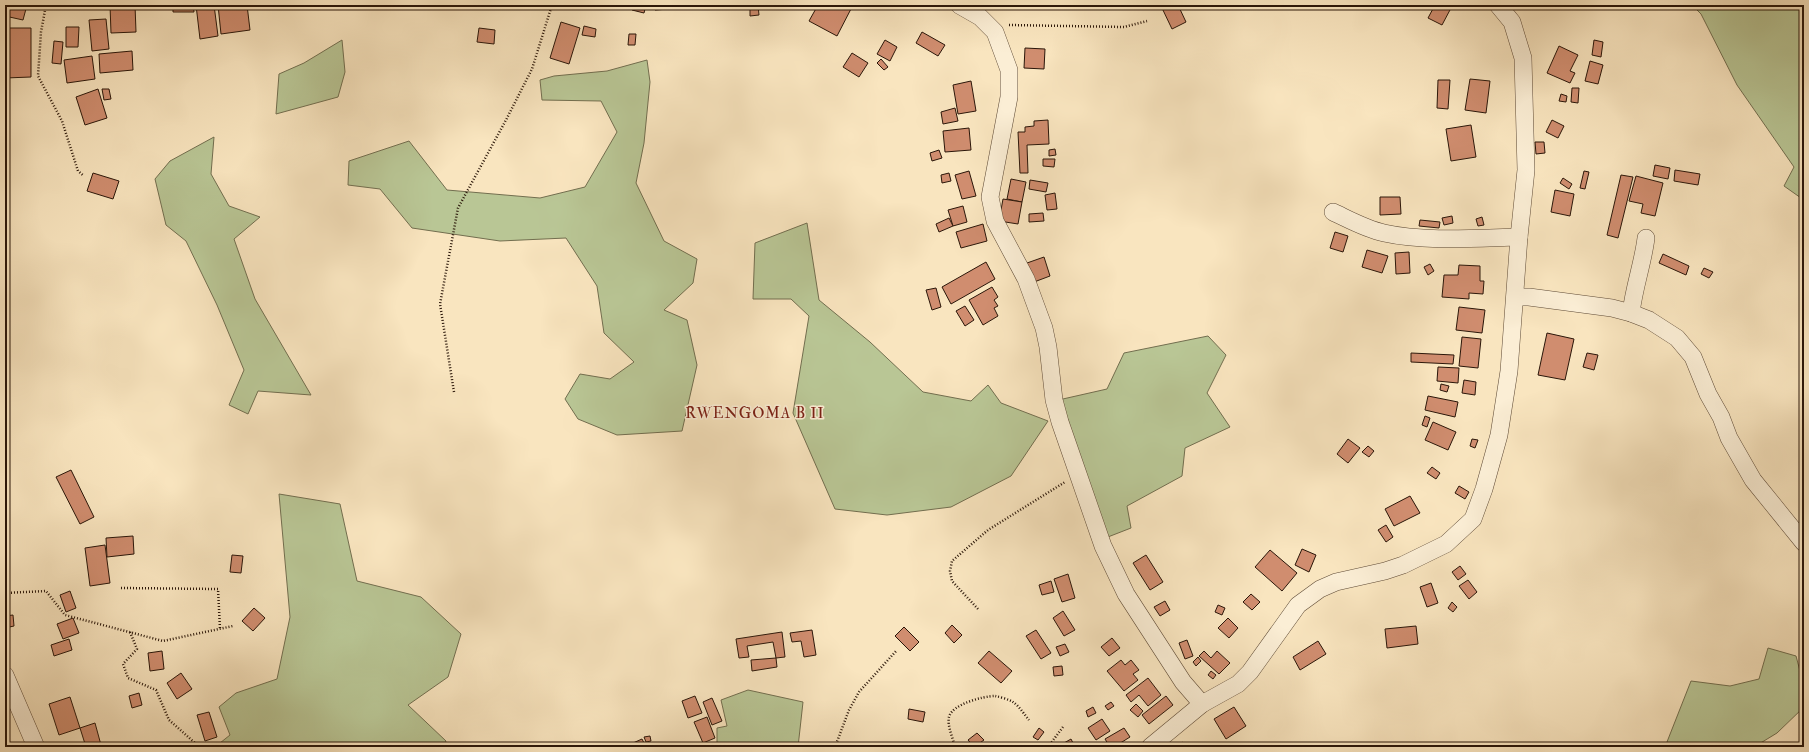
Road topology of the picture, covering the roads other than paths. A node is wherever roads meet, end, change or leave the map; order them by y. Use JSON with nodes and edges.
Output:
{"nodes":[{"id":1,"x":959,"y":5,"type":"edge"},
{"id":2,"x":1498,"y":5,"type":"edge"},
{"id":3,"x":1333,"y":212,"type":"dead end"},
{"id":4,"x":1518,"y":237,"type":"junction"},
{"id":5,"x":1646,"y":238,"type":"dead end"},
{"id":6,"x":1514,"y":297,"type":"junction"},
{"id":7,"x":1631,"y":313,"type":"junction"},
{"id":8,"x":1804,"y":543,"type":"edge"},
{"id":9,"x":5,"y":675,"type":"edge"},
{"id":10,"x":1202,"y":704,"type":"junction"},
{"id":11,"x":36,"y":747,"type":"edge"},
{"id":12,"x":1150,"y":747,"type":"edge"}],
"edges":[{"from":1,"to":10,"type":"street"},
{"from":2,"to":4,"type":"street"},
{"from":3,"to":4,"type":"street"},
{"from":4,"to":6,"type":"street"},
{"from":5,"to":7,"type":"street"},
{"from":6,"to":7,"type":"street"},
{"from":6,"to":10,"type":"street"},
{"from":7,"to":8,"type":"street"},
{"from":9,"to":11,"type":"street"},
{"from":10,"to":12,"type":"street"}]}
